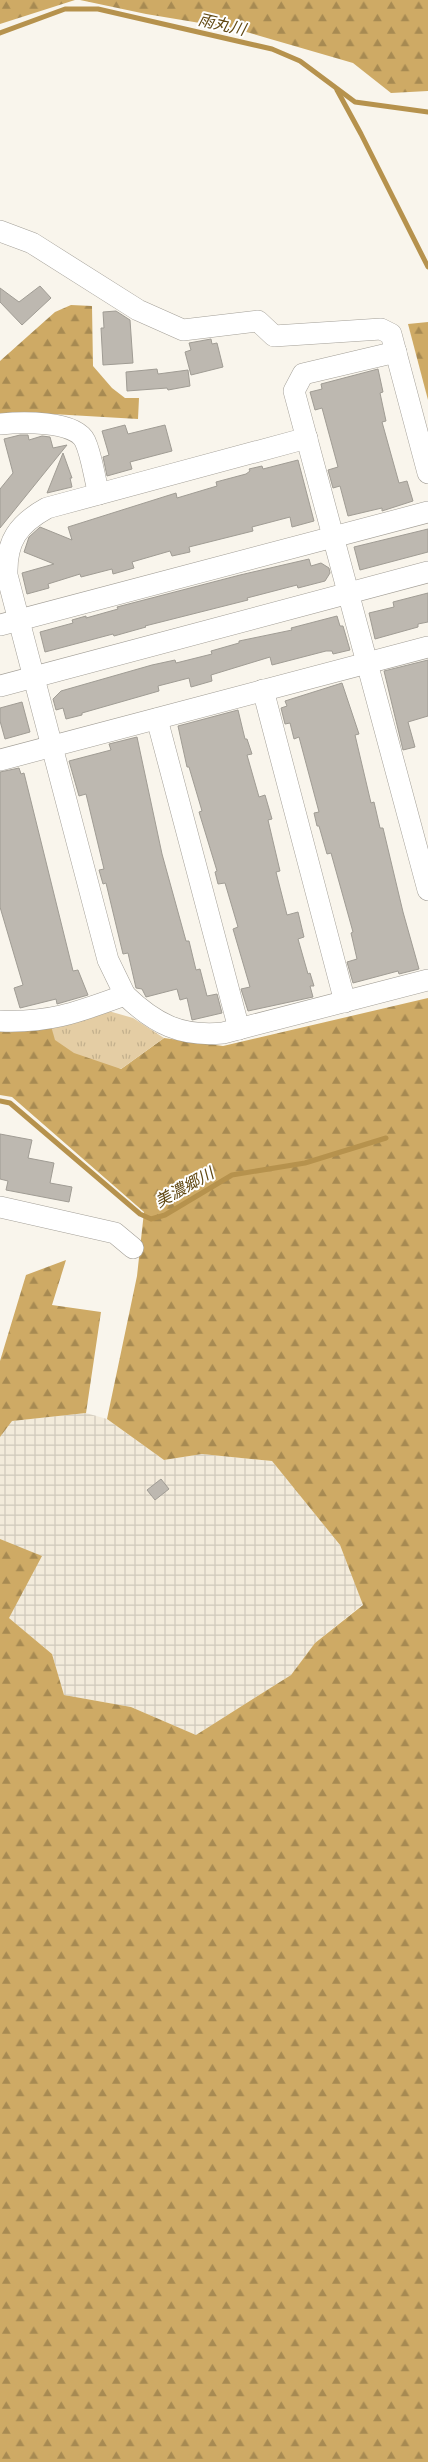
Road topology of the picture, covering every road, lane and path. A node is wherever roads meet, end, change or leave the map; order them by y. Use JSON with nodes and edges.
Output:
{"nodes":[{"id":1,"x":0,"y":231,"type":"edge"},
{"id":2,"x":396,"y":352,"type":"junction"},
{"id":3,"x":0,"y":424,"type":"edge"},
{"id":4,"x":307,"y":438,"type":"junction"},
{"id":5,"x":428,"y":473,"type":"edge"},
{"id":6,"x":99,"y":494,"type":"junction"},
{"id":7,"x":428,"y":512,"type":"edge"},
{"id":8,"x":334,"y":538,"type":"junction"},
{"id":9,"x":428,"y":572,"type":"edge"},
{"id":10,"x":349,"y":594,"type":"junction"},
{"id":11,"x":10,"y":623,"type":"edge"},
{"id":12,"x":428,"y":647,"type":"edge"},
{"id":13,"x":368,"y":662,"type":"junction"},
{"id":14,"x":34,"y":677,"type":"junction"},
{"id":15,"x":0,"y":686,"type":"edge"},
{"id":16,"x":262,"y":690,"type":"junction"},
{"id":17,"x":157,"y":719,"type":"junction"},
{"id":18,"x":53,"y":748,"type":"junction"},
{"id":19,"x":0,"y":760,"type":"edge"},
{"id":20,"x":428,"y":890,"type":"edge"},
{"id":21,"x":428,"y":980,"type":"edge"},
{"id":22,"x":125,"y":996,"type":"junction"},
{"id":23,"x":346,"y":1002,"type":"junction"},
{"id":24,"x":2,"y":1015,"type":"edge"},
{"id":25,"x":239,"y":1029,"type":"junction"},
{"id":26,"x":0,"y":1207,"type":"edge"},
{"id":27,"x":133,"y":1248,"type":"dead end"}],
"edges":[{"from":1,"to":2,"type":"street"},
{"from":2,"to":4,"type":"street"},
{"from":2,"to":5,"type":"street"},
{"from":3,"to":6,"type":"street"},
{"from":4,"to":6,"type":"street"},
{"from":4,"to":8,"type":"street"},
{"from":6,"to":11,"type":"street"},
{"from":7,"to":8,"type":"street"},
{"from":8,"to":10,"type":"street"},
{"from":8,"to":11,"type":"street"},
{"from":9,"to":10,"type":"street"},
{"from":10,"to":13,"type":"street"},
{"from":10,"to":14,"type":"street"},
{"from":11,"to":14,"type":"street"},
{"from":12,"to":13,"type":"street"},
{"from":13,"to":16,"type":"street"},
{"from":13,"to":20,"type":"street"},
{"from":14,"to":15,"type":"street"},
{"from":14,"to":18,"type":"street"},
{"from":16,"to":17,"type":"street"},
{"from":16,"to":23,"type":"street"},
{"from":17,"to":18,"type":"street"},
{"from":17,"to":25,"type":"street"},
{"from":18,"to":19,"type":"street"},
{"from":18,"to":22,"type":"street"},
{"from":21,"to":23,"type":"street"},
{"from":22,"to":24,"type":"street"},
{"from":22,"to":25,"type":"street"},
{"from":23,"to":25,"type":"street"},
{"from":26,"to":27,"type":"street"}]}
